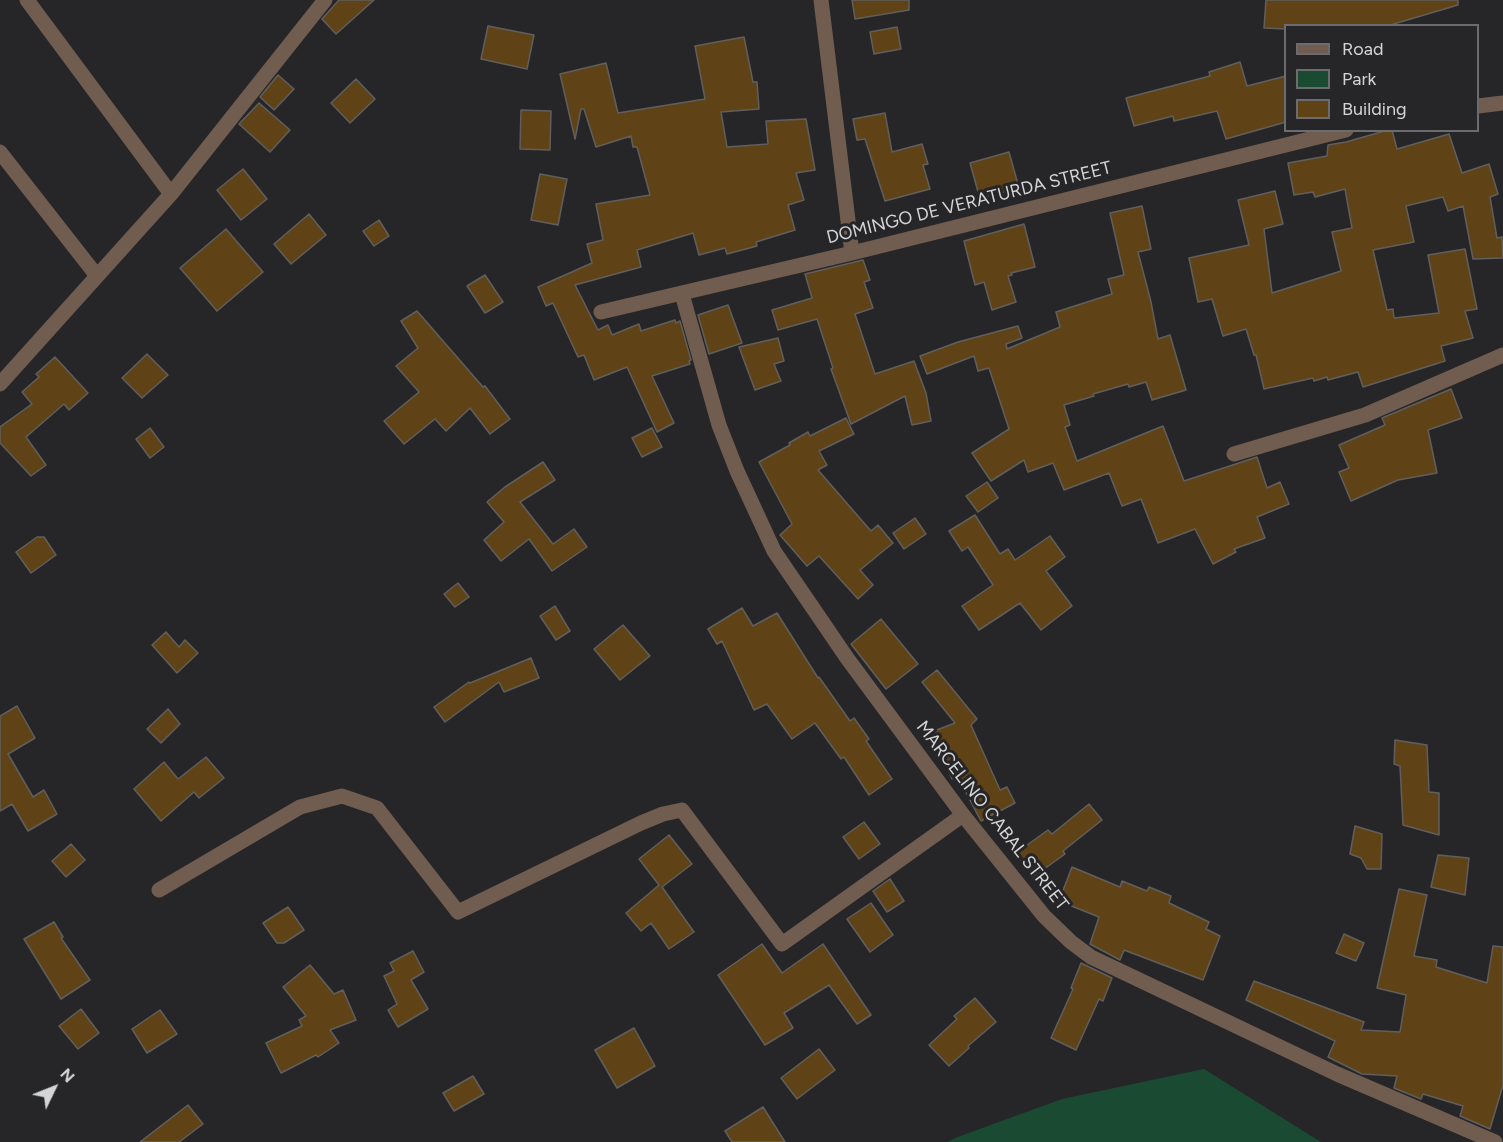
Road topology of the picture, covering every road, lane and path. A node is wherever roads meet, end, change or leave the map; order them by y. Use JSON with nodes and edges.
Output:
{"nodes":[{"id":1,"x":27,"y":0,"type":"edge"},
{"id":2,"x":325,"y":0,"type":"edge"},
{"id":3,"x":821,"y":0,"type":"edge"},
{"id":4,"x":1503,"y":102,"type":"edge"},
{"id":5,"x":1479,"y":106,"type":"edge"},
{"id":6,"x":1338,"y":132,"type":"edge"},
{"id":7,"x":0,"y":152,"type":"edge"},
{"id":8,"x":171,"y":194,"type":"junction"},
{"id":9,"x":852,"y":253,"type":"junction"},
{"id":10,"x":97,"y":276,"type":"junction"},
{"id":11,"x":682,"y":294,"type":"junction"},
{"id":12,"x":601,"y":312,"type":"dead end"},
{"id":13,"x":1503,"y":355,"type":"edge"},
{"id":14,"x":0,"y":384,"type":"edge"},
{"id":15,"x":1234,"y":454,"type":"dead end"},
{"id":16,"x":963,"y":815,"type":"junction"},
{"id":17,"x":159,"y":890,"type":"dead end"},
{"id":18,"x":1495,"y":1142,"type":"edge"}],
"edges":[{"from":1,"to":8,"type":"street"},
{"from":2,"to":8,"type":"street"},
{"from":3,"to":9,"type":"street"},
{"from":4,"to":5,"type":"street"},
{"from":6,"to":9,"type":"street","name":"DOMINGO DE VERATURDA STREET"},
{"from":7,"to":10,"type":"street"},
{"from":8,"to":10,"type":"street"},
{"from":9,"to":11,"type":"street","name":"DOMINGO DE VERATURDA STREET"},
{"from":10,"to":14,"type":"street"},
{"from":11,"to":12,"type":"street","name":"DOMINGO DE VERATURDA STREET"},
{"from":11,"to":16,"type":"street","name":"MARCELINO CABAL STREET"},
{"from":13,"to":15,"type":"street"},
{"from":16,"to":17,"type":"street"},
{"from":16,"to":18,"type":"street","name":"MARCELINO CABAL STREET"}]}
